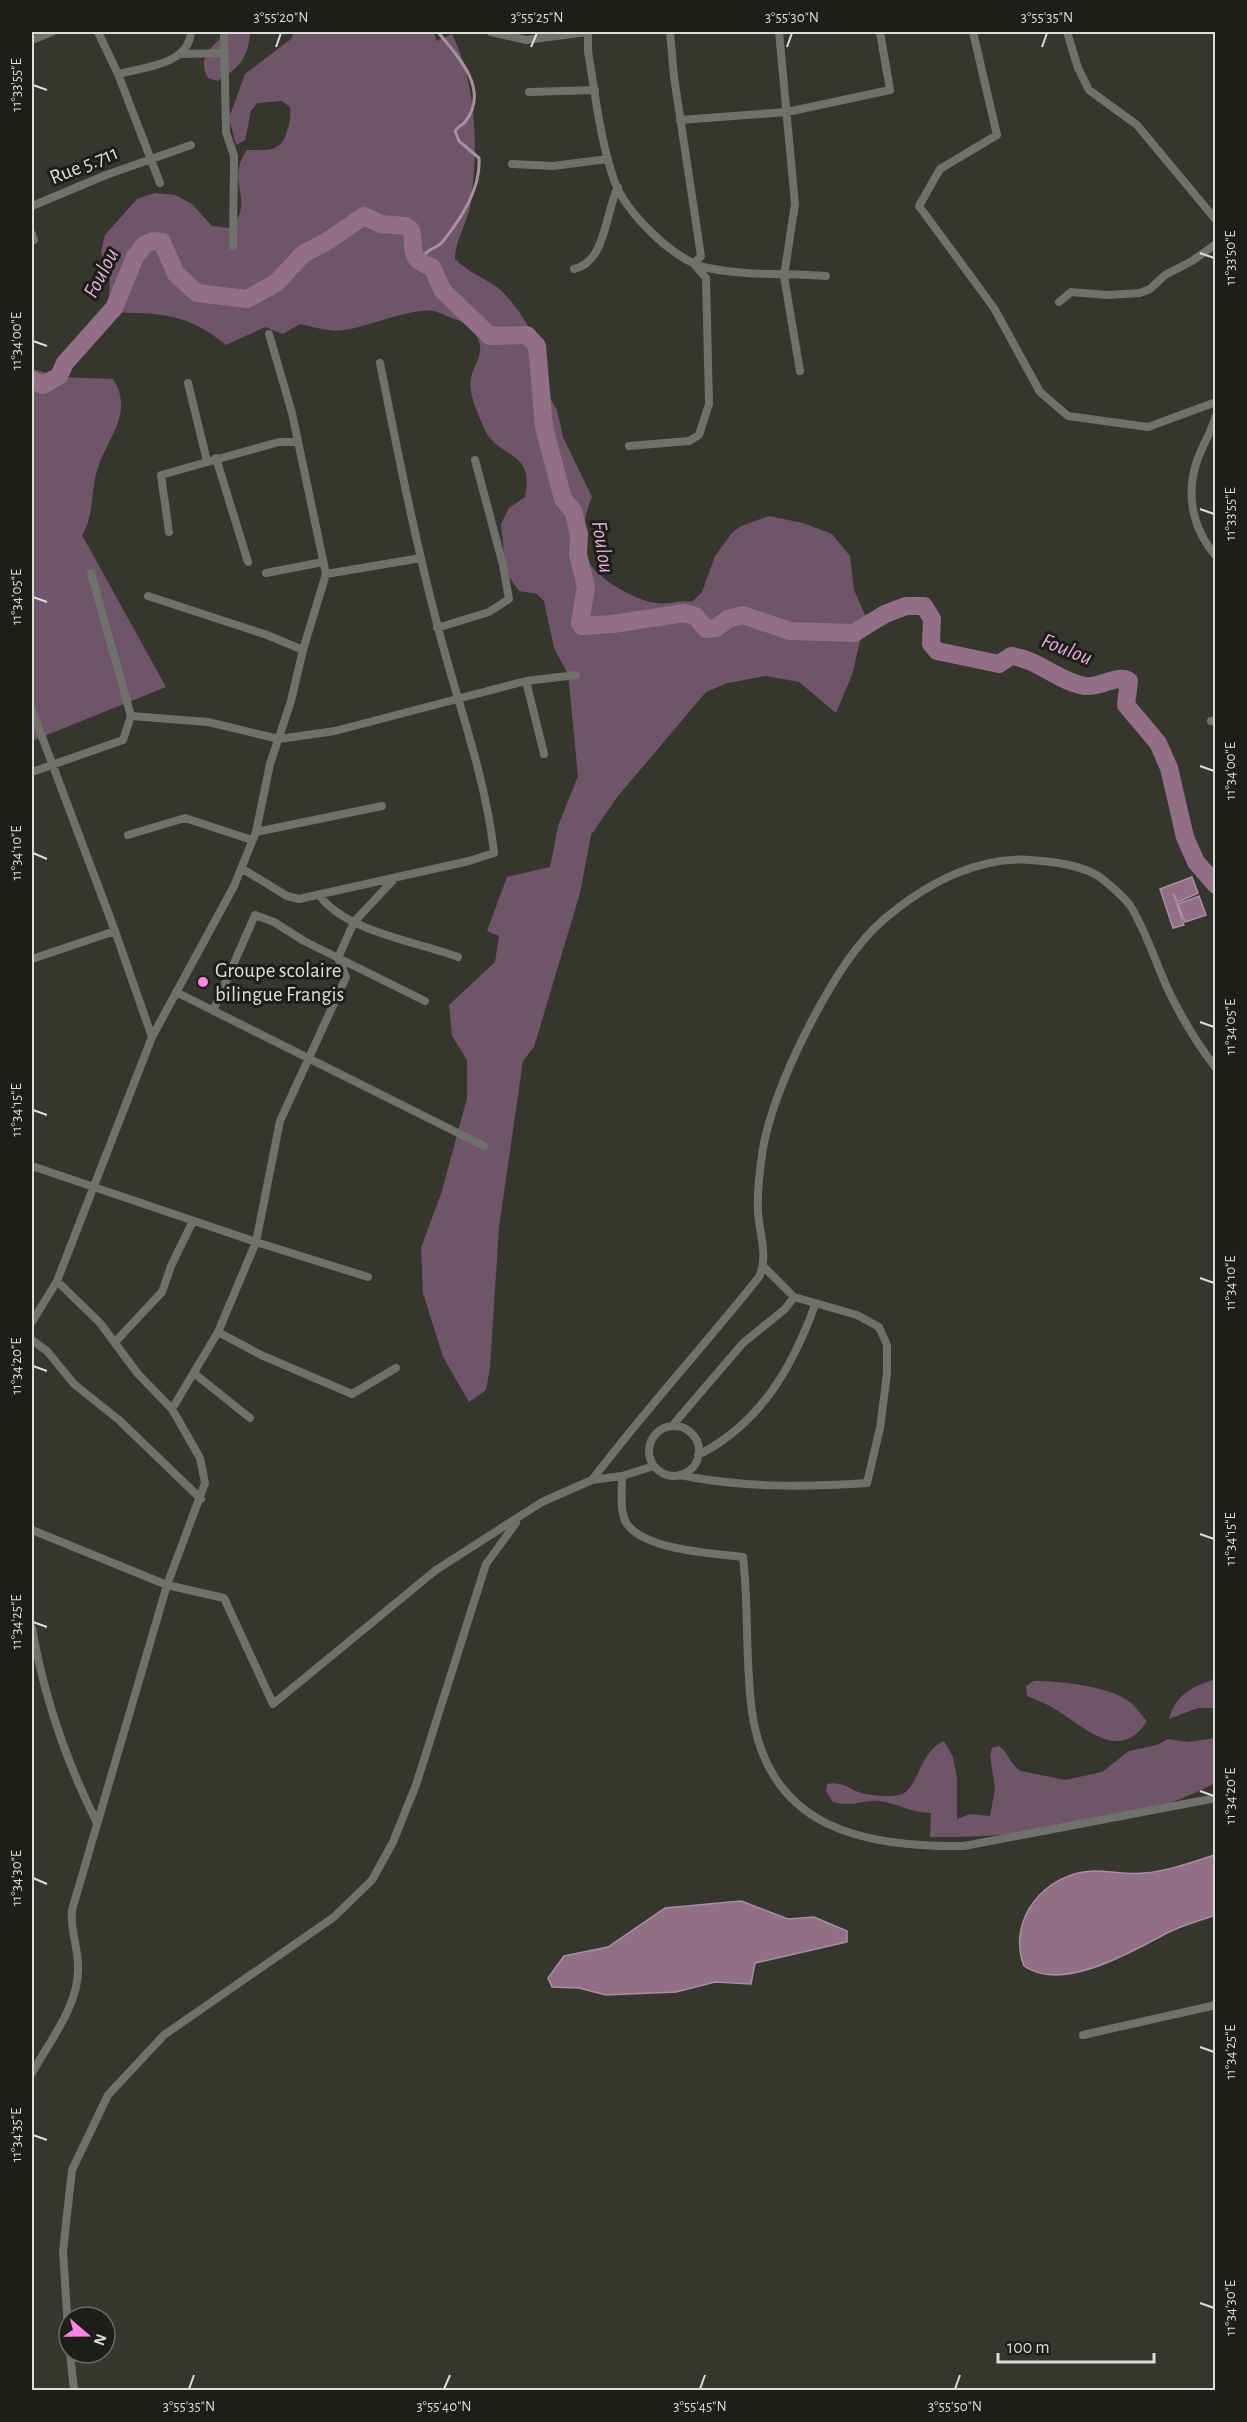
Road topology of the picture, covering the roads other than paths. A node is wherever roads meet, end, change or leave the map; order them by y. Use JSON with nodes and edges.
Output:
{"nodes":[{"id":1,"x":52,"y":32,"type":"edge"},
{"id":2,"x":98,"y":32,"type":"edge"},
{"id":3,"x":191,"y":32,"type":"edge"},
{"id":4,"x":224,"y":32,"type":"edge"},
{"id":5,"x":491,"y":32,"type":"edge"},
{"id":6,"x":588,"y":32,"type":"edge"},
{"id":7,"x":670,"y":32,"type":"edge"},
{"id":8,"x":779,"y":32,"type":"edge"},
{"id":9,"x":880,"y":32,"type":"edge"},
{"id":10,"x":973,"y":32,"type":"edge"},
{"id":11,"x":1067,"y":32,"type":"edge"},
{"id":12,"x":32,"y":40,"type":"edge"},
{"id":13,"x":223,"y":53,"type":"junction"},
{"id":14,"x":182,"y":54,"type":"junction"},
{"id":15,"x":118,"y":74,"type":"junction"},
{"id":16,"x":595,"y":90,"type":"junction"},
{"id":17,"x":529,"y":92,"type":"dead end"},
{"id":18,"x":787,"y":112,"type":"junction"},
{"id":19,"x":680,"y":120,"type":"junction"},
{"id":20,"x":191,"y":145,"type":"dead end"},
{"id":21,"x":151,"y":158,"type":"junction"},
{"id":22,"x":608,"y":159,"type":"junction"},
{"id":23,"x":512,"y":164,"type":"dead end"},
{"id":24,"x":160,"y":183,"type":"dead end"},
{"id":25,"x":618,"y":188,"type":"junction"},
{"id":26,"x":32,"y":206,"type":"edge"},
{"id":27,"x":1214,"y":214,"type":"edge"},
{"id":28,"x":1215,"y":244,"type":"edge"},
{"id":29,"x":233,"y":246,"type":"dead end"},
{"id":30,"x":694,"y":264,"type":"junction"},
{"id":31,"x":574,"y":269,"type":"dead end"},
{"id":32,"x":784,"y":276,"type":"junction"},
{"id":33,"x":826,"y":276,"type":"dead end"},
{"id":34,"x":1059,"y":302,"type":"dead end"},
{"id":35,"x":269,"y":334,"type":"dead end"},
{"id":36,"x":380,"y":363,"type":"dead end"},
{"id":37,"x":800,"y":370,"type":"dead end"},
{"id":38,"x":188,"y":383,"type":"dead end"},
{"id":39,"x":1215,"y":402,"type":"edge"},
{"id":40,"x":1215,"y":416,"type":"edge"},
{"id":41,"x":297,"y":442,"type":"junction"},
{"id":42,"x":629,"y":446,"type":"dead end"},
{"id":43,"x":211,"y":460,"type":"junction"},
{"id":44,"x":475,"y":460,"type":"dead end"},
{"id":45,"x":169,"y":532,"type":"dead end"},
{"id":46,"x":1215,"y":556,"type":"edge"},
{"id":47,"x":422,"y":558,"type":"junction"},
{"id":48,"x":248,"y":562,"type":"dead end"},
{"id":49,"x":323,"y":562,"type":"junction"},
{"id":50,"x":91,"y":573,"type":"dead end"},
{"id":51,"x":266,"y":573,"type":"dead end"},
{"id":52,"x":326,"y":574,"type":"junction"},
{"id":53,"x":148,"y":596,"type":"dead end"},
{"id":54,"x":437,"y":628,"type":"junction"},
{"id":55,"x":303,"y":650,"type":"junction"},
{"id":56,"x":576,"y":675,"type":"dead end"},
{"id":57,"x":526,"y":681,"type":"junction"},
{"id":58,"x":456,"y":698,"type":"junction"},
{"id":59,"x":32,"y":710,"type":"edge"},
{"id":60,"x":131,"y":716,"type":"junction"},
{"id":61,"x":279,"y":739,"type":"junction"},
{"id":62,"x":544,"y":754,"type":"dead end"},
{"id":63,"x":53,"y":764,"type":"junction"},
{"id":64,"x":32,"y":772,"type":"edge"},
{"id":65,"x":382,"y":806,"type":"dead end"},
{"id":66,"x":128,"y":835,"type":"dead end"},
{"id":67,"x":254,"y":836,"type":"junction"},
{"id":68,"x":241,"y":868,"type":"junction"},
{"id":69,"x":396,"y":877,"type":"junction"},
{"id":70,"x":320,"y":896,"type":"junction"},
{"id":71,"x":354,"y":922,"type":"junction"},
{"id":72,"x":116,"y":932,"type":"junction"},
{"id":73,"x":458,"y":957,"type":"dead end"},
{"id":74,"x":338,"y":958,"type":"junction"},
{"id":75,"x":32,"y":959,"type":"edge"},
{"id":76,"x":176,"y":992,"type":"junction"},
{"id":77,"x":425,"y":1002,"type":"dead end"},
{"id":78,"x":213,"y":1011,"type":"junction"},
{"id":79,"x":152,"y":1037,"type":"junction"},
{"id":80,"x":309,"y":1059,"type":"junction"},
{"id":81,"x":1215,"y":1068,"type":"edge"},
{"id":82,"x":484,"y":1146,"type":"dead end"},
{"id":83,"x":32,"y":1166,"type":"edge"},
{"id":84,"x":94,"y":1187,"type":"junction"},
{"id":85,"x":192,"y":1223,"type":"junction"},
{"id":86,"x":256,"y":1242,"type":"junction"},
{"id":87,"x":764,"y":1267,"type":"junction"},
{"id":88,"x":368,"y":1276,"type":"dead end"},
{"id":89,"x":57,"y":1281,"type":"junction"},
{"id":90,"x":794,"y":1297,"type":"junction"},
{"id":91,"x":815,"y":1305,"type":"junction"},
{"id":92,"x":35,"y":1310,"type":"edge"},
{"id":93,"x":32,"y":1322,"type":"edge"},
{"id":94,"x":218,"y":1332,"type":"junction"},
{"id":95,"x":32,"y":1340,"type":"edge"},
{"id":96,"x":116,"y":1341,"type":"junction"},
{"id":97,"x":396,"y":1368,"type":"dead end"},
{"id":98,"x":195,"y":1374,"type":"junction"},
{"id":99,"x":172,"y":1409,"type":"junction"},
{"id":100,"x":250,"y":1418,"type":"dead end"},
{"id":101,"x":672,"y":1426,"type":"junction"},
{"id":102,"x":698,"y":1455,"type":"junction"},
{"id":103,"x":654,"y":1466,"type":"junction"},
{"id":104,"x":680,"y":1475,"type":"junction"},
{"id":105,"x":622,"y":1476,"type":"junction"},
{"id":106,"x":592,"y":1480,"type":"junction"},
{"id":107,"x":201,"y":1499,"type":"junction"},
{"id":108,"x":522,"y":1516,"type":"junction"},
{"id":109,"x":32,"y":1530,"type":"edge"},
{"id":110,"x":167,"y":1585,"type":"junction"},
{"id":111,"x":32,"y":1628,"type":"edge"},
{"id":112,"x":1215,"y":1798,"type":"edge"},
{"id":113,"x":97,"y":1824,"type":"junction"},
{"id":114,"x":1215,"y":2005,"type":"edge"},
{"id":115,"x":1083,"y":2036,"type":"dead end"},
{"id":116,"x":32,"y":2073,"type":"edge"},
{"id":117,"x":66,"y":2305,"type":"edge"},
{"id":118,"x":71,"y":2365,"type":"edge"},
{"id":119,"x":74,"y":2391,"type":"edge"}],
"edges":[{"from":1,"to":12,"type":"street"},
{"from":2,"to":15,"type":"street"},
{"from":3,"to":14,"type":"street"},
{"from":4,"to":13,"type":"street"},
{"from":5,"to":6,"type":"street"},
{"from":6,"to":16,"type":"street"},
{"from":7,"to":19,"type":"street"},
{"from":8,"to":18,"type":"street"},
{"from":9,"to":18,"type":"street"},
{"from":10,"to":39,"type":"street"},
{"from":11,"to":27,"type":"street"},
{"from":13,"to":14,"type":"street"},
{"from":13,"to":29,"type":"street"},
{"from":14,"to":15,"type":"street"},
{"from":15,"to":21,"type":"street"},
{"from":16,"to":17,"type":"street"},
{"from":16,"to":22,"type":"street"},
{"from":18,"to":19,"type":"street"},
{"from":18,"to":32,"type":"street"},
{"from":19,"to":30,"type":"street"},
{"from":20,"to":21,"type":"street","name":"Rue 5.711"},
{"from":21,"to":24,"type":"street"},
{"from":21,"to":26,"type":"street","name":"Rue 5.711"},
{"from":22,"to":23,"type":"street"},
{"from":22,"to":25,"type":"street"},
{"from":25,"to":30,"type":"street"},
{"from":25,"to":31,"type":"street"},
{"from":28,"to":34,"type":"street"},
{"from":30,"to":32,"type":"street"},
{"from":30,"to":42,"type":"street"},
{"from":32,"to":33,"type":"street"},
{"from":32,"to":37,"type":"street"},
{"from":35,"to":41,"type":"street"},
{"from":36,"to":47,"type":"street"},
{"from":38,"to":43,"type":"street"},
{"from":40,"to":46,"type":"street"},
{"from":41,"to":43,"type":"street"},
{"from":41,"to":49,"type":"street"},
{"from":43,"to":45,"type":"street"},
{"from":43,"to":48,"type":"street"},
{"from":44,"to":54,"type":"street"},
{"from":47,"to":52,"type":"street"},
{"from":47,"to":54,"type":"street"},
{"from":49,"to":51,"type":"street"},
{"from":49,"to":52,"type":"street"},
{"from":50,"to":60,"type":"street"},
{"from":52,"to":55,"type":"street"},
{"from":53,"to":55,"type":"street"},
{"from":54,"to":58,"type":"street"},
{"from":55,"to":61,"type":"street"},
{"from":56,"to":57,"type":"street"},
{"from":57,"to":58,"type":"street"},
{"from":57,"to":62,"type":"street"},
{"from":58,"to":61,"type":"street"},
{"from":58,"to":69,"type":"street"},
{"from":59,"to":63,"type":"street"},
{"from":60,"to":61,"type":"street"},
{"from":60,"to":63,"type":"street"},
{"from":61,"to":67,"type":"street"},
{"from":63,"to":64,"type":"street"},
{"from":63,"to":72,"type":"street"},
{"from":65,"to":67,"type":"street"},
{"from":66,"to":67,"type":"street"},
{"from":67,"to":68,"type":"street"},
{"from":68,"to":70,"type":"street"},
{"from":68,"to":76,"type":"street"},
{"from":69,"to":70,"type":"street"},
{"from":69,"to":71,"type":"street"},
{"from":70,"to":71,"type":"street"},
{"from":71,"to":73,"type":"street"},
{"from":71,"to":74,"type":"street"},
{"from":72,"to":75,"type":"street"},
{"from":72,"to":79,"type":"street"},
{"from":74,"to":77,"type":"street"},
{"from":74,"to":78,"type":"street"},
{"from":74,"to":80,"type":"street"},
{"from":76,"to":78,"type":"street"},
{"from":76,"to":79,"type":"street"},
{"from":78,"to":80,"type":"street"},
{"from":79,"to":84,"type":"street"},
{"from":80,"to":82,"type":"street"},
{"from":80,"to":86,"type":"street"},
{"from":81,"to":87,"type":"street"},
{"from":83,"to":84,"type":"street"},
{"from":84,"to":85,"type":"street"},
{"from":84,"to":89,"type":"street"},
{"from":85,"to":86,"type":"street"},
{"from":85,"to":96,"type":"street"},
{"from":86,"to":88,"type":"street"},
{"from":86,"to":94,"type":"street"},
{"from":87,"to":90,"type":"street"},
{"from":87,"to":106,"type":"street"},
{"from":89,"to":92,"type":"street"},
{"from":89,"to":96,"type":"street"},
{"from":90,"to":91,"type":"street"},
{"from":90,"to":101,"type":"street"},
{"from":91,"to":102,"type":"street"},
{"from":91,"to":104,"type":"street"},
{"from":92,"to":93,"type":"street"},
{"from":94,"to":97,"type":"street"},
{"from":94,"to":98,"type":"street"},
{"from":95,"to":107,"type":"street"},
{"from":96,"to":99,"type":"street"},
{"from":98,"to":99,"type":"street"},
{"from":98,"to":100,"type":"street"},
{"from":99,"to":107,"type":"street"},
{"from":101,"to":102,"type":"street"},
{"from":101,"to":103,"type":"street"},
{"from":102,"to":104,"type":"street"},
{"from":103,"to":104,"type":"street"},
{"from":103,"to":105,"type":"street"},
{"from":105,"to":106,"type":"street"},
{"from":105,"to":112,"type":"street"},
{"from":106,"to":108,"type":"street"},
{"from":107,"to":110,"type":"street"},
{"from":108,"to":110,"type":"street"},
{"from":108,"to":117,"type":"street"},
{"from":109,"to":110,"type":"street"},
{"from":110,"to":113,"type":"street"},
{"from":111,"to":113,"type":"street"},
{"from":113,"to":116,"type":"street"},
{"from":114,"to":115,"type":"street"},
{"from":118,"to":119,"type":"street"}]}
